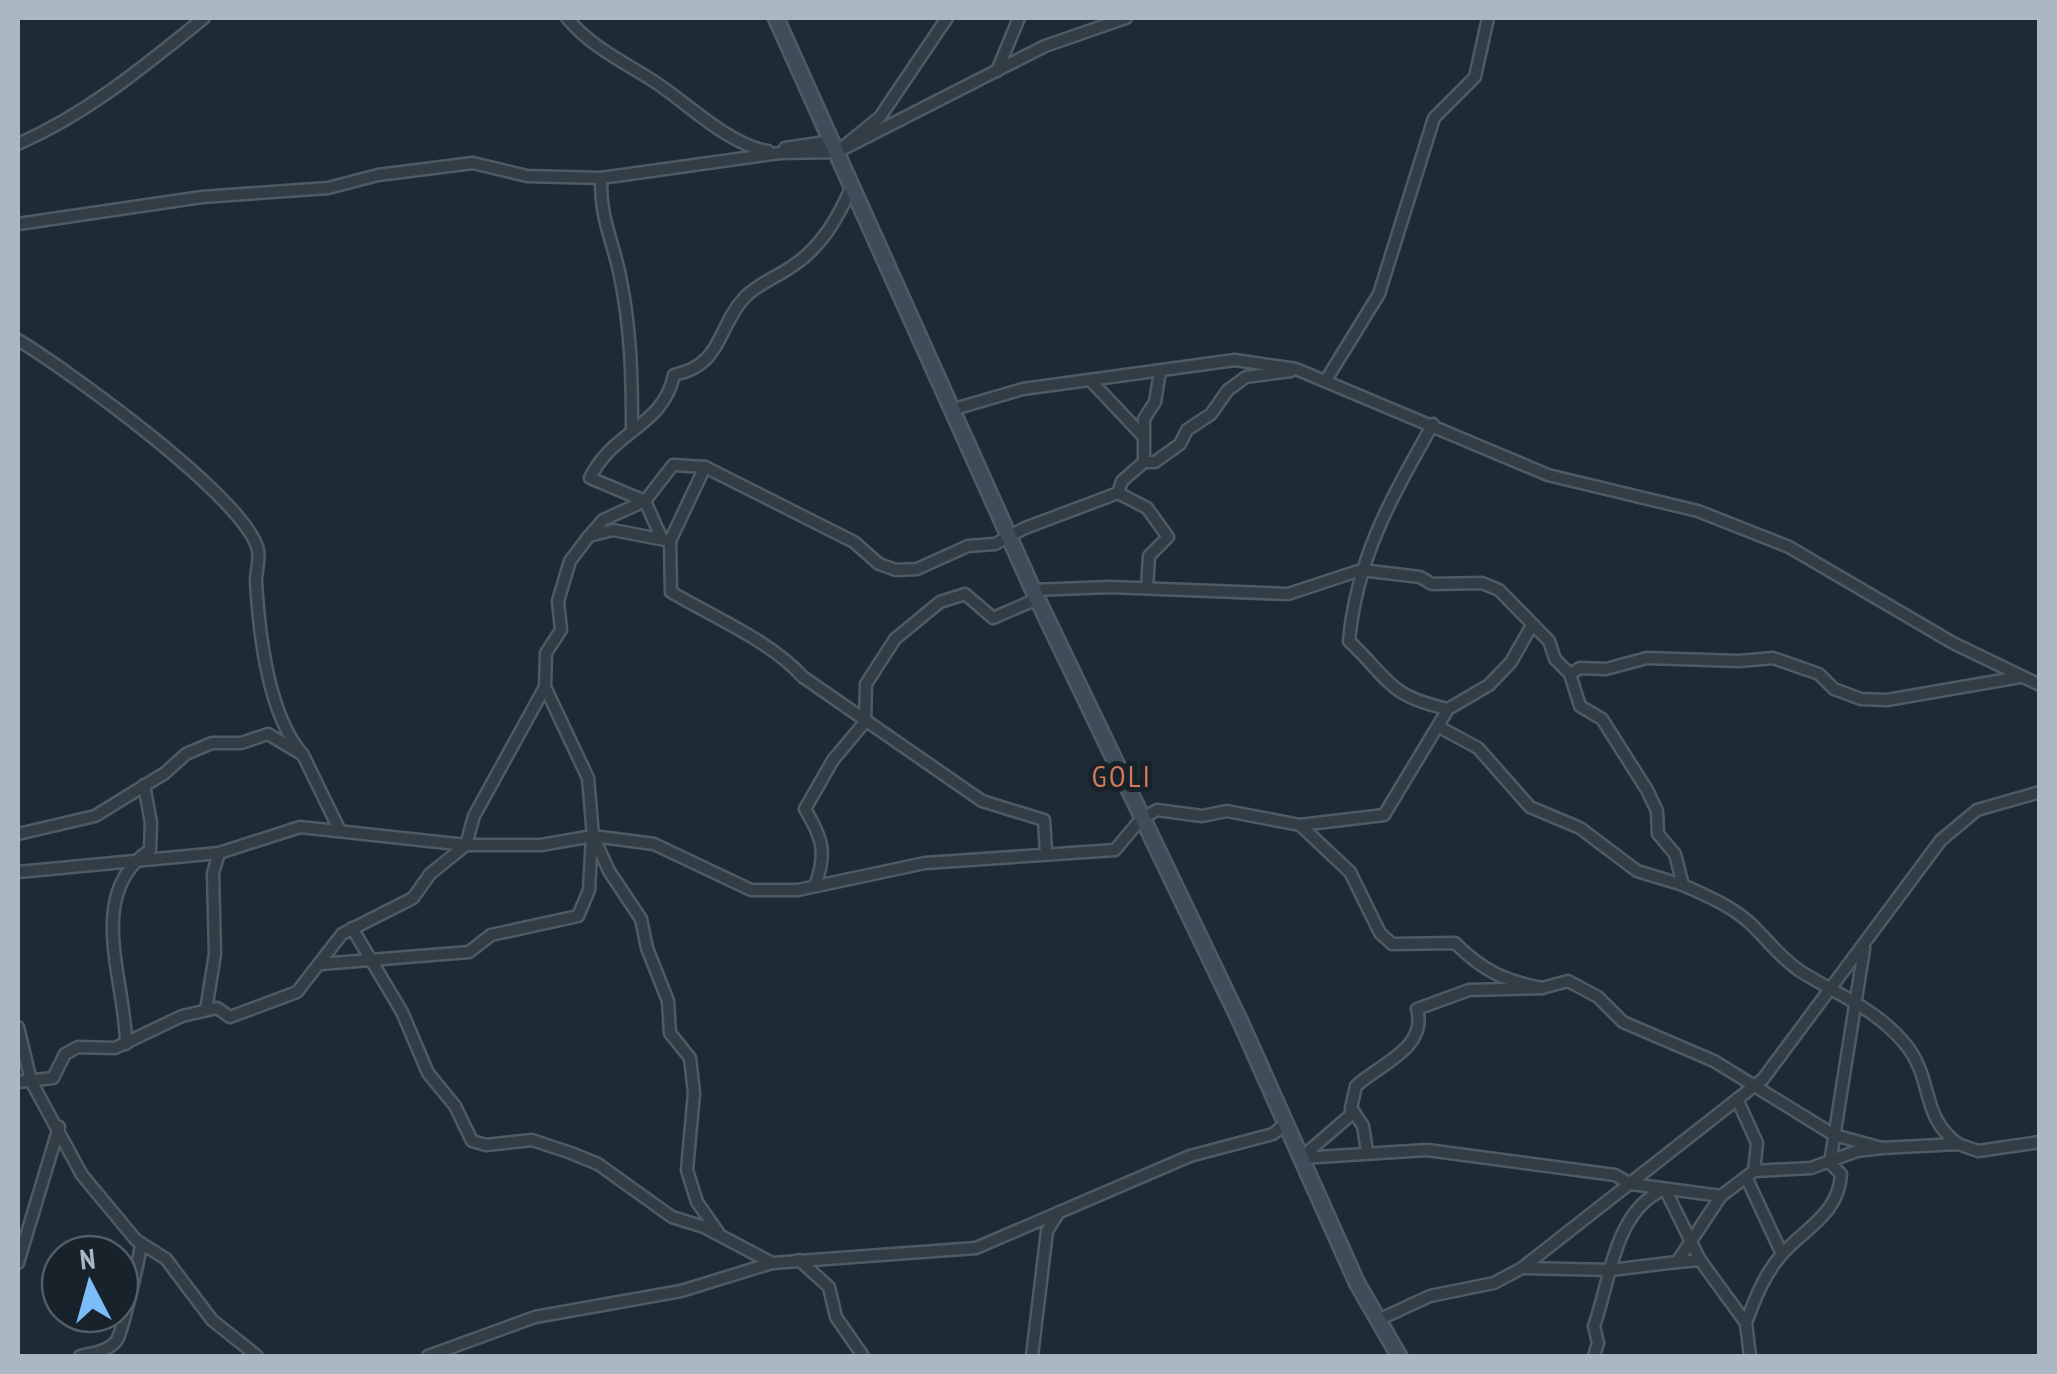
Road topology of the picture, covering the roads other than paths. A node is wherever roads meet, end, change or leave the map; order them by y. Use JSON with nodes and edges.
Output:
{"nodes":[{"id":1,"x":204,"y":18,"type":"edge"},
{"id":2,"x":567,"y":18,"type":"edge"},
{"id":3,"x":776,"y":18,"type":"edge"},
{"id":4,"x":947,"y":18,"type":"edge"},
{"id":5,"x":1019,"y":18,"type":"edge"},
{"id":6,"x":1126,"y":18,"type":"edge"},
{"id":7,"x":1488,"y":18,"type":"edge"},
{"id":8,"x":997,"y":71,"type":"junction"},
{"id":9,"x":18,"y":144,"type":"edge"},
{"id":10,"x":835,"y":146,"type":"junction"},
{"id":11,"x":601,"y":178,"type":"junction"},
{"id":12,"x":852,"y":186,"type":"junction"},
{"id":13,"x":18,"y":224,"type":"edge"},
{"id":14,"x":18,"y":340,"type":"edge"},
{"id":15,"x":1296,"y":369,"type":"junction"},
{"id":16,"x":1160,"y":372,"type":"junction"},
{"id":17,"x":1326,"y":380,"type":"junction"},
{"id":18,"x":1092,"y":382,"type":"junction"},
{"id":19,"x":954,"y":410,"type":"junction"},
{"id":20,"x":1433,"y":424,"type":"junction"},
{"id":21,"x":632,"y":430,"type":"junction"},
{"id":22,"x":1144,"y":437,"type":"junction"},
{"id":23,"x":1144,"y":462,"type":"junction"},
{"id":24,"x":706,"y":467,"type":"junction"},
{"id":25,"x":1118,"y":494,"type":"junction"},
{"id":26,"x":645,"y":501,"type":"junction"},
{"id":27,"x":590,"y":536,"type":"junction"},
{"id":28,"x":1010,"y":536,"type":"junction"},
{"id":29,"x":665,"y":539,"type":"junction"},
{"id":30,"x":1361,"y":570,"type":"junction"},
{"id":31,"x":1148,"y":588,"type":"junction"},
{"id":32,"x":1035,"y":594,"type":"junction"},
{"id":33,"x":1532,"y":626,"type":"junction"},
{"id":34,"x":1570,"y":674,"type":"junction"},
{"id":35,"x":2033,"y":679,"type":"edge"},
{"id":36,"x":544,"y":687,"type":"junction"},
{"id":37,"x":1448,"y":709,"type":"junction"},
{"id":38,"x":865,"y":716,"type":"junction"},
{"id":39,"x":1439,"y":727,"type":"junction"},
{"id":40,"x":302,"y":754,"type":"junction"},
{"id":41,"x":144,"y":785,"type":"junction"},
{"id":42,"x":2040,"y":792,"type":"edge"},
{"id":43,"x":1141,"y":818,"type":"junction"},
{"id":44,"x":1300,"y":825,"type":"junction"},
{"id":45,"x":340,"y":832,"type":"junction"},
{"id":46,"x":18,"y":834,"type":"edge"},
{"id":47,"x":592,"y":836,"type":"junction"},
{"id":48,"x":466,"y":844,"type":"junction"},
{"id":49,"x":1046,"y":852,"type":"junction"},
{"id":50,"x":219,"y":854,"type":"junction"},
{"id":51,"x":132,"y":862,"type":"junction"},
{"id":52,"x":18,"y":872,"type":"edge"},
{"id":53,"x":1683,"y":885,"type":"junction"},
{"id":54,"x":815,"y":886,"type":"junction"},
{"id":55,"x":352,"y":928,"type":"junction"},
{"id":56,"x":1864,"y":945,"type":"junction"},
{"id":57,"x":373,"y":961,"type":"junction"},
{"id":58,"x":322,"y":964,"type":"junction"},
{"id":59,"x":1831,"y":985,"type":"junction"},
{"id":60,"x":1542,"y":988,"type":"junction"},
{"id":61,"x":1854,"y":1004,"type":"junction"},
{"id":62,"x":206,"y":1010,"type":"junction"},
{"id":63,"x":18,"y":1027,"type":"edge"},
{"id":64,"x":126,"y":1044,"type":"junction"},
{"id":65,"x":31,"y":1081,"type":"junction"},
{"id":66,"x":18,"y":1082,"type":"edge"},
{"id":67,"x":1753,"y":1086,"type":"junction"},
{"id":68,"x":1737,"y":1099,"type":"junction"},
{"id":69,"x":1354,"y":1112,"type":"junction"},
{"id":70,"x":1286,"y":1123,"type":"junction"},
{"id":71,"x":59,"y":1126,"type":"junction"},
{"id":72,"x":1834,"y":1135,"type":"junction"},
{"id":73,"x":2040,"y":1142,"type":"edge"},
{"id":74,"x":1958,"y":1144,"type":"junction"},
{"id":75,"x":1882,"y":1148,"type":"junction"},
{"id":76,"x":1367,"y":1151,"type":"junction"},
{"id":77,"x":1301,"y":1158,"type":"junction"},
{"id":78,"x":1830,"y":1163,"type":"junction"},
{"id":79,"x":1750,"y":1175,"type":"junction"},
{"id":80,"x":1632,"y":1184,"type":"junction"},
{"id":81,"x":1666,"y":1189,"type":"junction"},
{"id":82,"x":1721,"y":1196,"type":"junction"},
{"id":83,"x":1060,"y":1211,"type":"junction"},
{"id":84,"x":718,"y":1233,"type":"junction"},
{"id":85,"x":132,"y":1234,"type":"edge"},
{"id":86,"x":140,"y":1243,"type":"edge"},
{"id":87,"x":1690,"y":1244,"type":"junction"},
{"id":88,"x":1782,"y":1254,"type":"junction"},
{"id":89,"x":798,"y":1260,"type":"junction"},
{"id":90,"x":1700,"y":1260,"type":"junction"},
{"id":91,"x":18,"y":1262,"type":"edge"},
{"id":92,"x":1677,"y":1262,"type":"junction"},
{"id":93,"x":772,"y":1263,"type":"junction"},
{"id":94,"x":1522,"y":1268,"type":"junction"},
{"id":95,"x":1611,"y":1270,"type":"junction"},
{"id":96,"x":1378,"y":1320,"type":"junction"},
{"id":97,"x":1746,"y":1323,"type":"junction"},
{"id":98,"x":118,"y":1334,"type":"edge"},
{"id":99,"x":103,"y":1354,"type":"edge"},
{"id":100,"x":80,"y":1356,"type":"edge"},
{"id":101,"x":257,"y":1356,"type":"edge"},
{"id":102,"x":428,"y":1356,"type":"edge"},
{"id":103,"x":863,"y":1356,"type":"edge"},
{"id":104,"x":1032,"y":1356,"type":"edge"},
{"id":105,"x":1399,"y":1356,"type":"edge"},
{"id":106,"x":1594,"y":1356,"type":"edge"},
{"id":107,"x":1750,"y":1356,"type":"edge"}],
"edges":[{"from":1,"to":9,"type":"street"},
{"from":2,"to":10,"type":"street"},
{"from":3,"to":10,"type":"main road"},
{"from":4,"to":10,"type":"street"},
{"from":5,"to":8,"type":"street"},
{"from":6,"to":8,"type":"street"},
{"from":7,"to":17,"type":"street"},
{"from":8,"to":10,"type":"street"},
{"from":10,"to":11,"type":"street"},
{"from":10,"to":12,"type":"main road"},
{"from":11,"to":13,"type":"street"},
{"from":11,"to":21,"type":"street"},
{"from":12,"to":19,"type":"main road"},
{"from":12,"to":21,"type":"street"},
{"from":14,"to":40,"type":"street"},
{"from":15,"to":16,"type":"street"},
{"from":15,"to":17,"type":"street"},
{"from":15,"to":23,"type":"street"},
{"from":16,"to":18,"type":"street"},
{"from":16,"to":22,"type":"street"},
{"from":17,"to":20,"type":"street"},
{"from":18,"to":19,"type":"street"},
{"from":18,"to":22,"type":"street"},
{"from":19,"to":28,"type":"main road"},
{"from":20,"to":30,"type":"street"},
{"from":20,"to":35,"type":"street"},
{"from":21,"to":26,"type":"street"},
{"from":22,"to":23,"type":"street"},
{"from":23,"to":25,"type":"street"},
{"from":24,"to":26,"type":"street"},
{"from":24,"to":28,"type":"street"},
{"from":24,"to":29,"type":"street"},
{"from":25,"to":28,"type":"street"},
{"from":25,"to":31,"type":"street"},
{"from":26,"to":27,"type":"street"},
{"from":26,"to":29,"type":"street"},
{"from":27,"to":29,"type":"street"},
{"from":27,"to":36,"type":"street"},
{"from":28,"to":32,"type":"main road"},
{"from":29,"to":38,"type":"street"},
{"from":30,"to":31,"type":"street"},
{"from":30,"to":33,"type":"street"},
{"from":30,"to":37,"type":"street"},
{"from":31,"to":32,"type":"street"},
{"from":32,"to":38,"type":"street"},
{"from":32,"to":43,"type":"main road"},
{"from":33,"to":34,"type":"street"},
{"from":33,"to":37,"type":"street"},
{"from":34,"to":35,"type":"street"},
{"from":34,"to":53,"type":"street"},
{"from":36,"to":47,"type":"street"},
{"from":36,"to":48,"type":"street"},
{"from":37,"to":39,"type":"street"},
{"from":38,"to":49,"type":"street"},
{"from":38,"to":54,"type":"street"},
{"from":39,"to":44,"type":"street"},
{"from":39,"to":53,"type":"street"},
{"from":40,"to":41,"type":"street"},
{"from":40,"to":45,"type":"street"},
{"from":41,"to":46,"type":"street"},
{"from":41,"to":51,"type":"street"},
{"from":42,"to":56,"type":"street"},
{"from":43,"to":44,"type":"street"},
{"from":43,"to":49,"type":"street"},
{"from":43,"to":70,"type":"main road"},
{"from":44,"to":60,"type":"street"},
{"from":45,"to":48,"type":"street"},
{"from":45,"to":50,"type":"street"},
{"from":47,"to":48,"type":"street"},
{"from":47,"to":54,"type":"street"},
{"from":47,"to":57,"type":"street"},
{"from":47,"to":84,"type":"street"},
{"from":48,"to":55,"type":"street"},
{"from":49,"to":54,"type":"street"},
{"from":50,"to":51,"type":"street"},
{"from":50,"to":62,"type":"street"},
{"from":51,"to":52,"type":"street"},
{"from":51,"to":64,"type":"street"},
{"from":53,"to":59,"type":"street"},
{"from":55,"to":57,"type":"street"},
{"from":55,"to":58,"type":"street"},
{"from":56,"to":59,"type":"street"},
{"from":56,"to":61,"type":"street"},
{"from":57,"to":58,"type":"street"},
{"from":57,"to":84,"type":"street"},
{"from":58,"to":62,"type":"street"},
{"from":59,"to":61,"type":"street"},
{"from":59,"to":67,"type":"street"},
{"from":60,"to":67,"type":"street"},
{"from":60,"to":69,"type":"street"},
{"from":61,"to":72,"type":"street"},
{"from":61,"to":74,"type":"street"},
{"from":62,"to":64,"type":"street"},
{"from":63,"to":65,"type":"street"},
{"from":64,"to":65,"type":"street"},
{"from":65,"to":66,"type":"street"},
{"from":65,"to":71,"type":"street"},
{"from":67,"to":68,"type":"street"},
{"from":67,"to":72,"type":"street"},
{"from":68,"to":79,"type":"street"},
{"from":68,"to":80,"type":"street"},
{"from":69,"to":76,"type":"street"},
{"from":69,"to":77,"type":"street"},
{"from":70,"to":77,"type":"main road"},
{"from":70,"to":83,"type":"street"},
{"from":71,"to":85,"type":"street"},
{"from":71,"to":91,"type":"street"},
{"from":72,"to":75,"type":"street"},
{"from":72,"to":78,"type":"street"},
{"from":73,"to":74,"type":"street"},
{"from":74,"to":75,"type":"street"},
{"from":75,"to":78,"type":"street"},
{"from":76,"to":77,"type":"street"},
{"from":76,"to":80,"type":"street"},
{"from":77,"to":96,"type":"main road"},
{"from":78,"to":79,"type":"street"},
{"from":78,"to":88,"type":"street"},
{"from":79,"to":82,"type":"street"},
{"from":79,"to":88,"type":"street"},
{"from":80,"to":81,"type":"street"},
{"from":80,"to":94,"type":"street"},
{"from":81,"to":82,"type":"street"},
{"from":81,"to":87,"type":"street"},
{"from":81,"to":95,"type":"street"},
{"from":82,"to":87,"type":"street"},
{"from":83,"to":89,"type":"street"},
{"from":83,"to":104,"type":"street"},
{"from":84,"to":93,"type":"street"},
{"from":86,"to":101,"type":"street"},
{"from":87,"to":90,"type":"street"},
{"from":87,"to":92,"type":"street"},
{"from":88,"to":97,"type":"street"},
{"from":89,"to":93,"type":"street"},
{"from":89,"to":103,"type":"street"},
{"from":90,"to":92,"type":"street"},
{"from":90,"to":97,"type":"street"},
{"from":92,"to":95,"type":"street"},
{"from":93,"to":102,"type":"street"},
{"from":94,"to":95,"type":"street"},
{"from":94,"to":96,"type":"street"},
{"from":95,"to":106,"type":"street"},
{"from":96,"to":105,"type":"main road"},
{"from":97,"to":107,"type":"street"},
{"from":98,"to":99,"type":"street"},
{"from":99,"to":100,"type":"street"}]}
